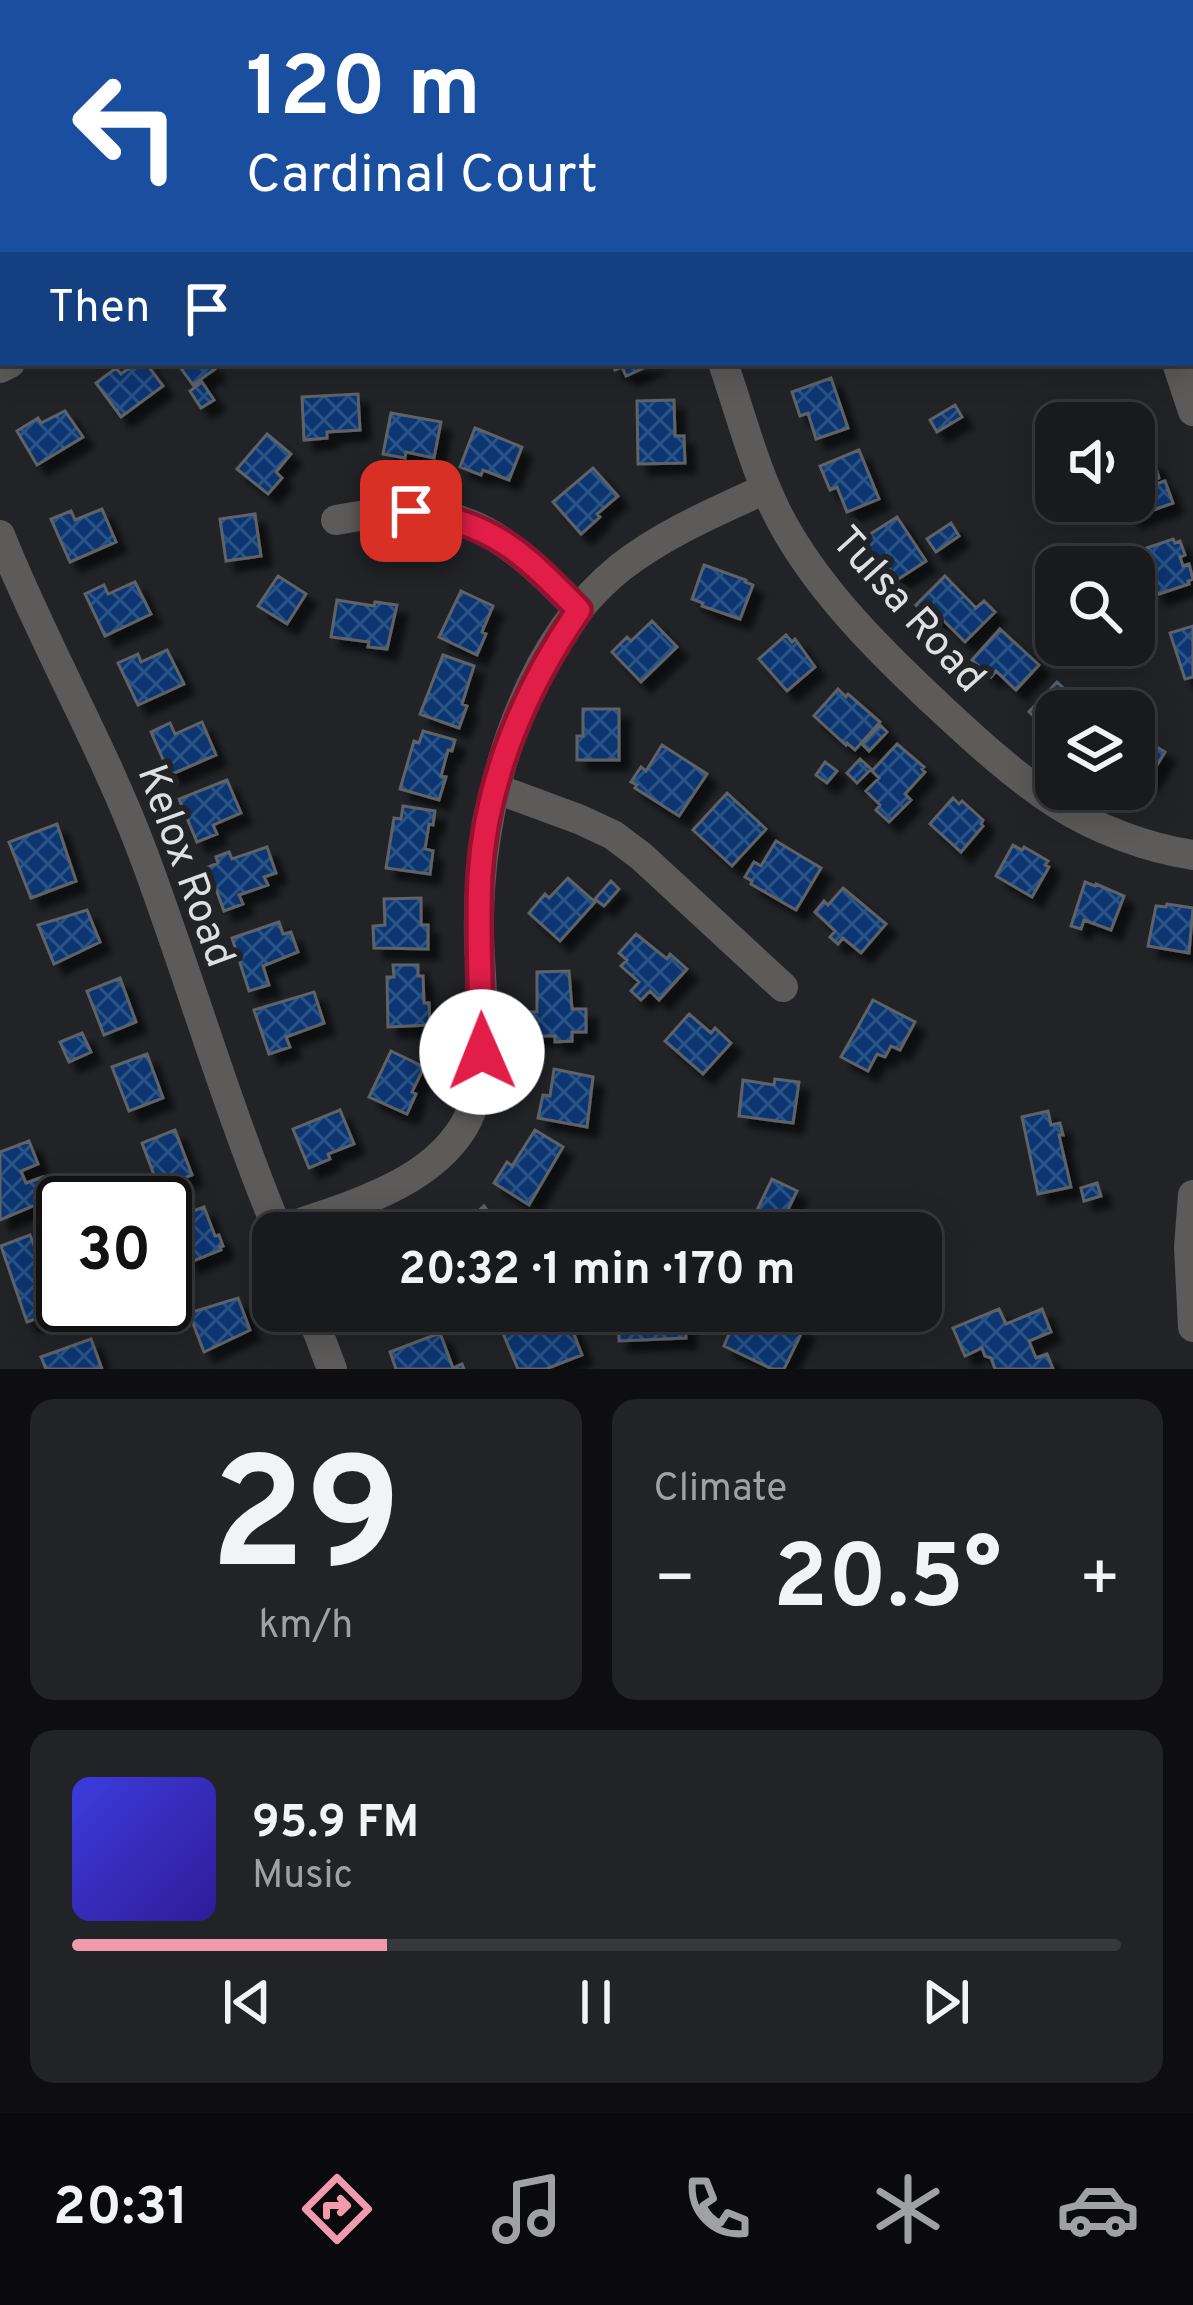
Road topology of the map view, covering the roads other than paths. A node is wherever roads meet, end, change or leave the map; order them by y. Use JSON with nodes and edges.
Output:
{"nodes":[{"id":1,"x":724,"y":366,"type":"edge"},
{"id":2,"x":1178,"y":366,"type":"edge"},
{"id":3,"x":1193,"y":411,"type":"edge"},
{"id":4,"x":765,"y":489,"type":"junction"},
{"id":5,"x":336,"y":520,"type":"dead end"},
{"id":6,"x":0,"y":535,"type":"edge"},
{"id":7,"x":14,"y":605,"type":"edge"},
{"id":8,"x":579,"y":610,"type":"junction"},
{"id":9,"x":496,"y":789,"type":"junction"},
{"id":10,"x":1193,"y":855,"type":"edge"},
{"id":11,"x":783,"y":987,"type":"dead end"},
{"id":12,"x":1193,"y":1196,"type":"edge"},
{"id":13,"x":270,"y":1212,"type":"edge"},
{"id":14,"x":330,"y":1212,"type":"edge"},
{"id":15,"x":1193,"y":1327,"type":"edge"},
{"id":16,"x":318,"y":1332,"type":"edge"},
{"id":17,"x":332,"y":1369,"type":"edge"}],
"edges":[{"from":1,"to":4,"type":"street","name":"Tulsa Road"},
{"from":2,"to":3,"type":"street"},
{"from":4,"to":8,"type":"street"},
{"from":4,"to":10,"type":"street","name":"Tulsa Road"},
{"from":5,"to":8,"type":"street"},
{"from":6,"to":7,"type":"street","name":"Kelox Road"},
{"from":7,"to":13,"type":"street","name":"Kelox Road"},
{"from":8,"to":9,"type":"street"},
{"from":9,"to":11,"type":"street"},
{"from":9,"to":14,"type":"street"},
{"from":12,"to":15,"type":"street"},
{"from":16,"to":17,"type":"street"}]}
